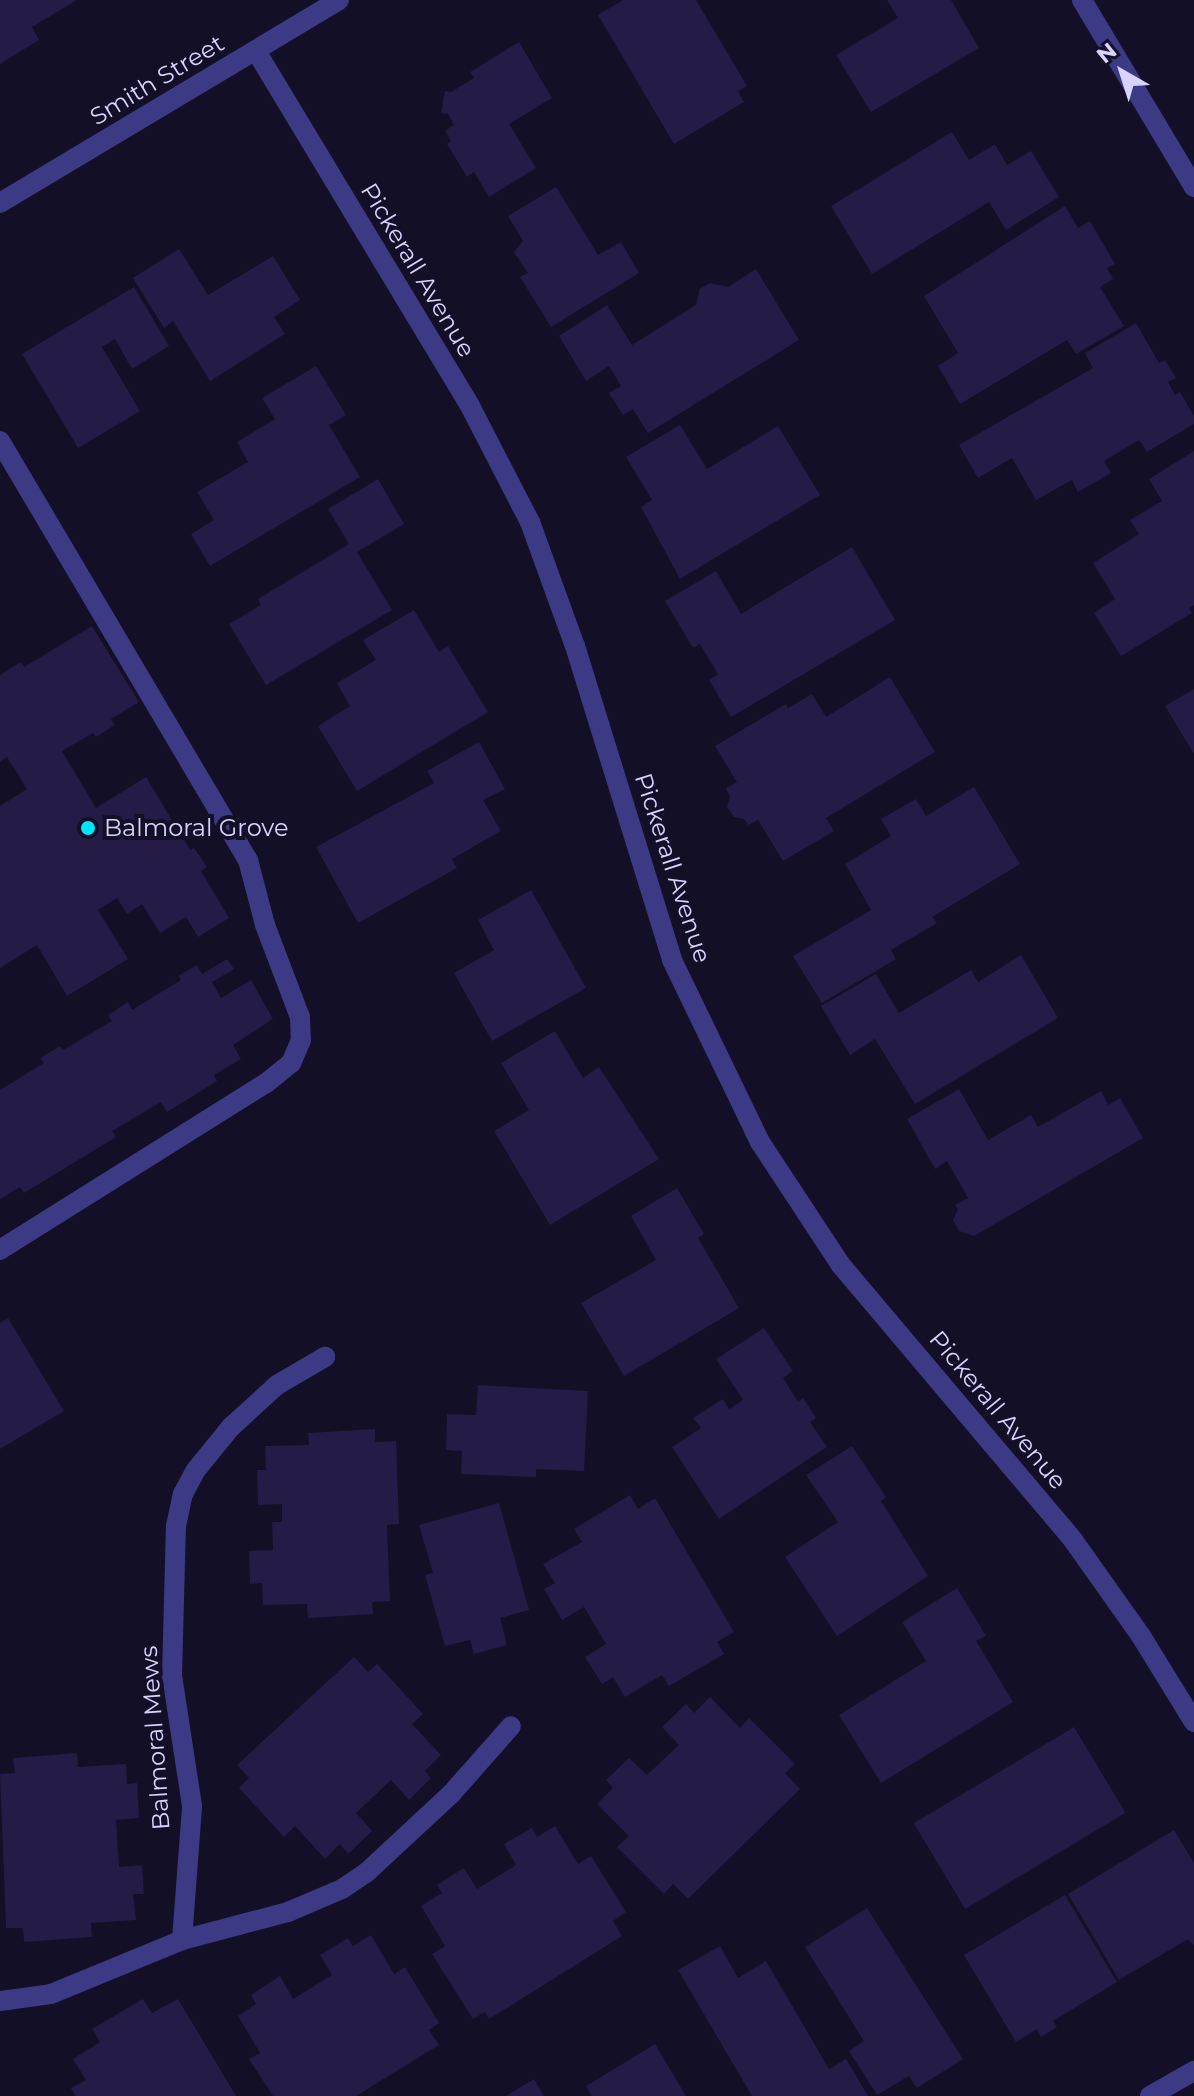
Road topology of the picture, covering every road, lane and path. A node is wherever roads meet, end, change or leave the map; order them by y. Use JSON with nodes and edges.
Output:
{"nodes":[{"id":1,"x":339,"y":0,"type":"edge"},
{"id":2,"x":1082,"y":0,"type":"edge"},
{"id":3,"x":256,"y":51,"type":"junction"},
{"id":4,"x":1194,"y":187,"type":"edge"},
{"id":5,"x":0,"y":203,"type":"edge"},
{"id":6,"x":0,"y":441,"type":"edge"},
{"id":7,"x":0,"y":1250,"type":"edge"},
{"id":8,"x":325,"y":1357,"type":"dead end"},
{"id":9,"x":1194,"y":1722,"type":"edge"},
{"id":10,"x":511,"y":1726,"type":"dead end"},
{"id":11,"x":182,"y":1940,"type":"junction"},
{"id":12,"x":0,"y":2001,"type":"edge"},
{"id":13,"x":1194,"y":2071,"type":"edge"},
{"id":14,"x":1150,"y":2096,"type":"edge"}],
"edges":[{"from":1,"to":3,"type":"street","name":"Smith Street"},
{"from":2,"to":4,"type":"street"},
{"from":3,"to":5,"type":"street","name":"Smith Street"},
{"from":3,"to":9,"type":"street","name":"Pickerall Avenue"},
{"from":6,"to":7,"type":"street"},
{"from":8,"to":11,"type":"street","name":"Balmoral Mews"},
{"from":10,"to":11,"type":"street"},
{"from":11,"to":12,"type":"street"},
{"from":13,"to":14,"type":"street"}]}
